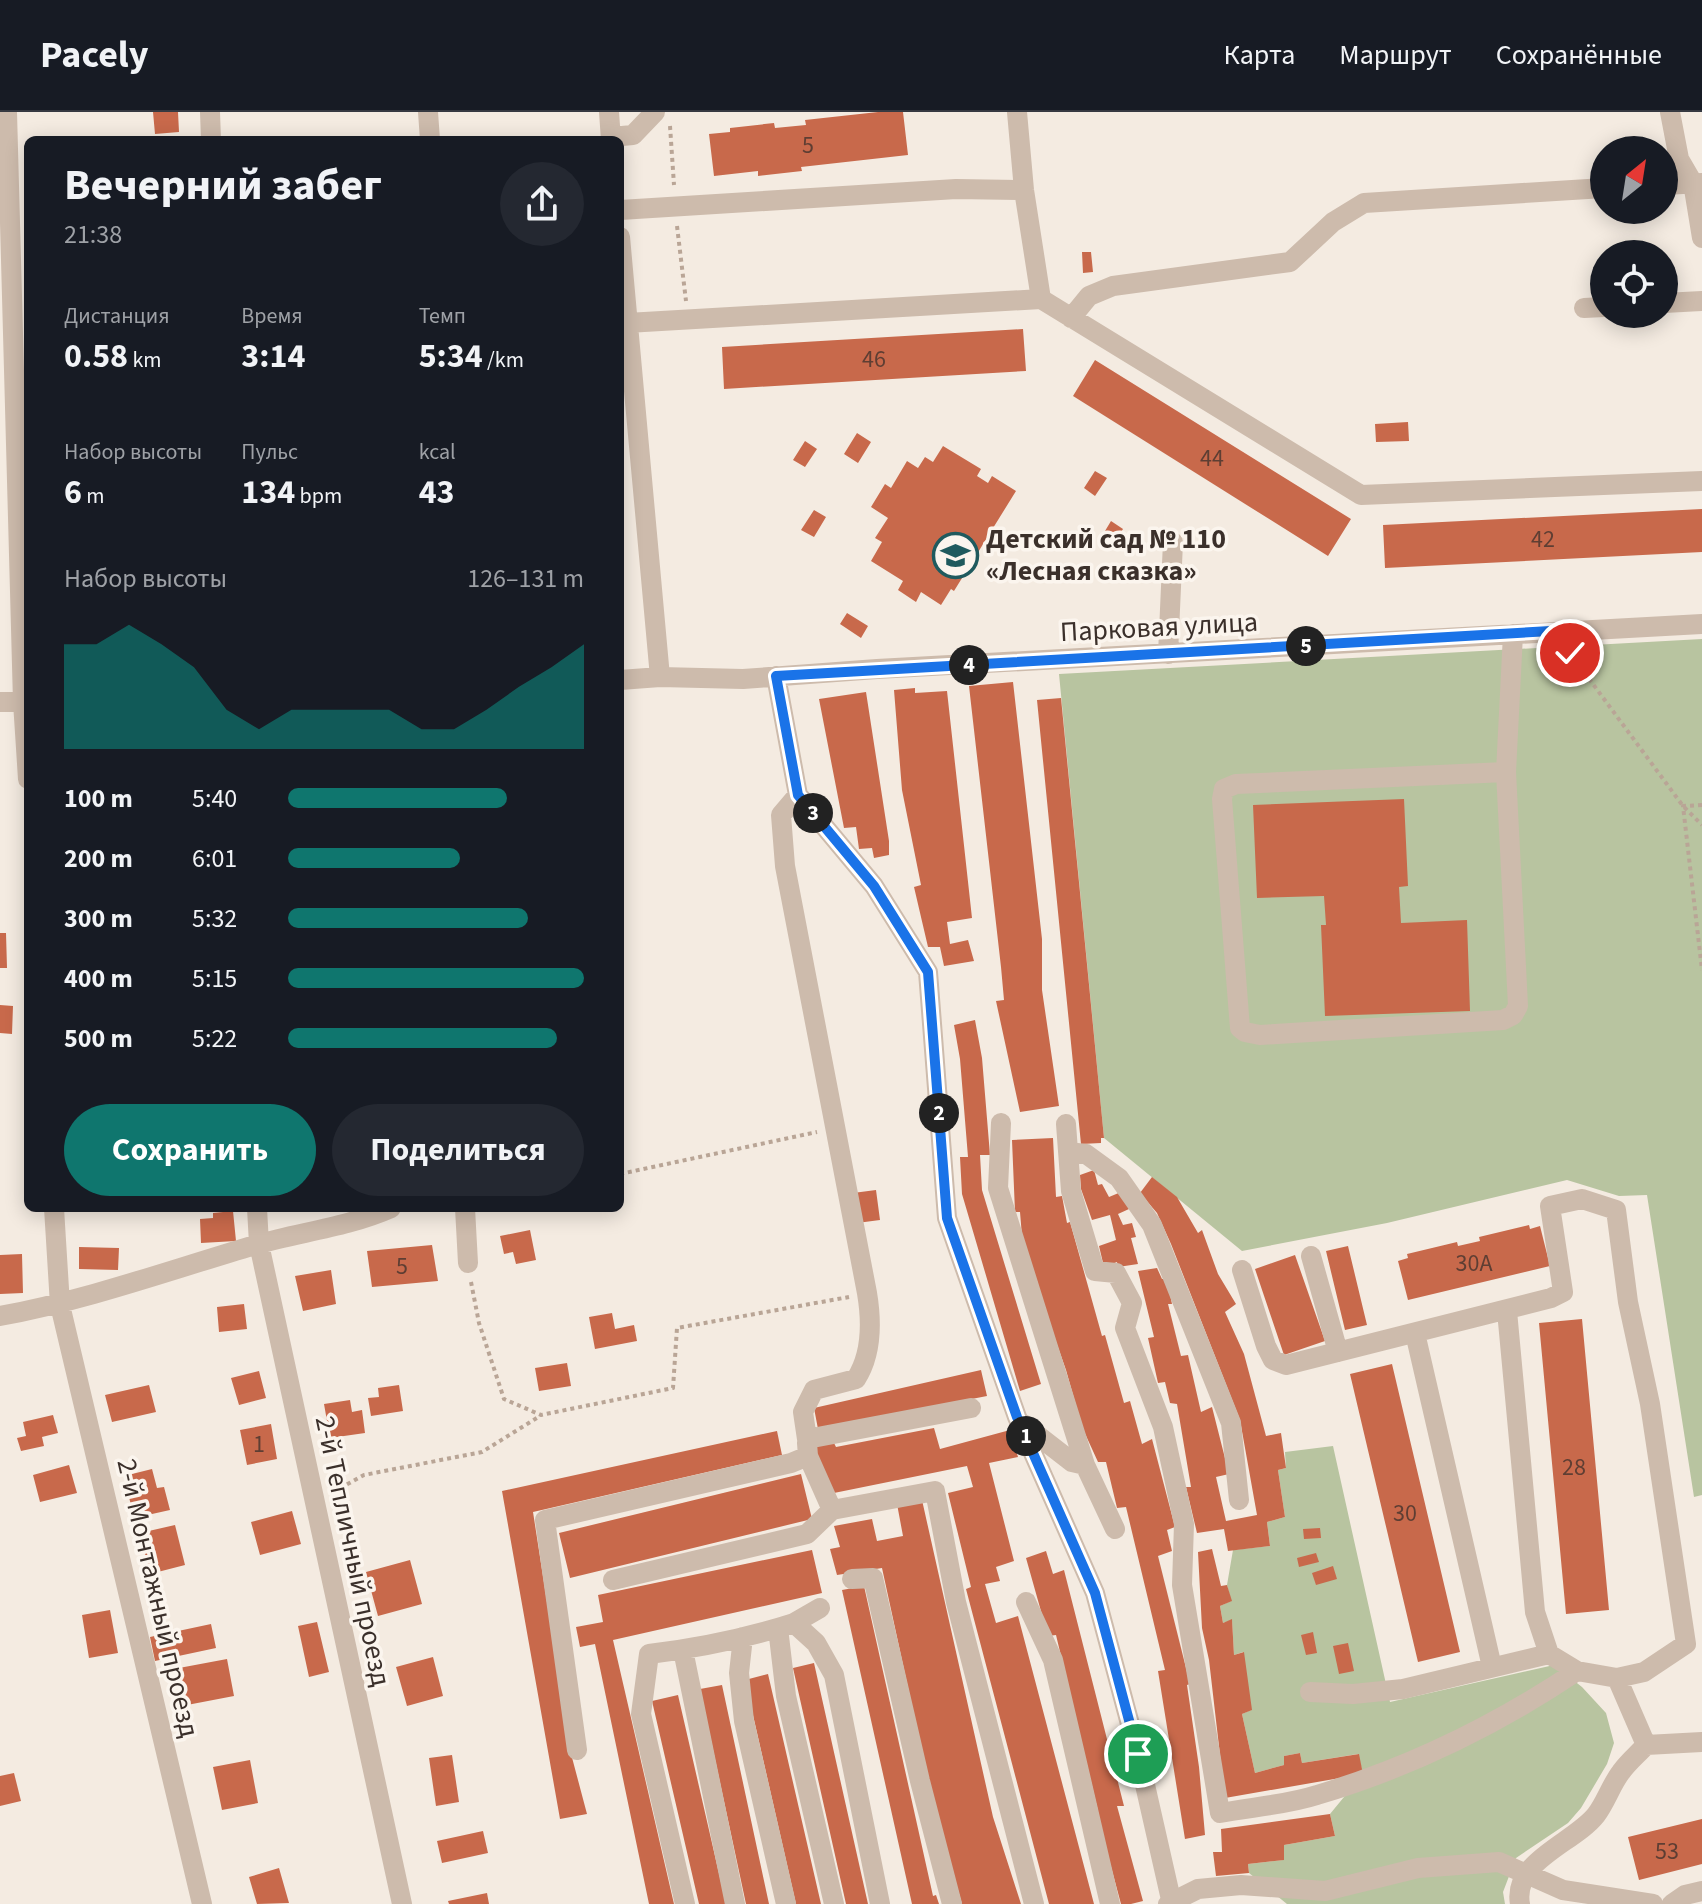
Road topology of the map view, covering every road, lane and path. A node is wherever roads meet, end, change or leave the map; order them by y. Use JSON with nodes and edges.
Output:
{"nodes":[{"id":1,"x":7,"y":112,"type":"edge"},
{"id":2,"x":210,"y":112,"type":"edge"},
{"id":3,"x":428,"y":112,"type":"edge"},
{"id":4,"x":609,"y":112,"type":"edge"},
{"id":5,"x":655,"y":112,"type":"edge"},
{"id":6,"x":1017,"y":112,"type":"edge"},
{"id":7,"x":1670,"y":112,"type":"edge"},
{"id":8,"x":211,"y":136,"type":"edge"},
{"id":9,"x":430,"y":136,"type":"edge"},
{"id":10,"x":611,"y":136,"type":"edge"},
{"id":11,"x":624,"y":136,"type":"edge"},
{"id":12,"x":1698,"y":183,"type":"edge"},
{"id":13,"x":1678,"y":184,"type":"edge"},
{"id":14,"x":1590,"y":189,"type":"edge"},
{"id":15,"x":1024,"y":190,"type":"junction"},
{"id":16,"x":624,"y":210,"type":"edge"},
{"id":17,"x":1702,"y":238,"type":"edge"},
{"id":18,"x":624,"y":286,"type":"edge"},
{"id":19,"x":1041,"y":299,"type":"junction"},
{"id":20,"x":1702,"y":301,"type":"edge"},
{"id":21,"x":1678,"y":302,"type":"edge"},
{"id":22,"x":1071,"y":318,"type":"junction"},
{"id":23,"x":627,"y":323,"type":"junction"},
{"id":24,"x":1702,"y":481,"type":"edge"},
{"id":25,"x":1173,"y":542,"type":"dead end"},
{"id":26,"x":1702,"y":624,"type":"edge"},
{"id":27,"x":1568,"y":630,"type":"junction"},
{"id":28,"x":1513,"y":634,"type":"junction"},
{"id":29,"x":24,"y":640,"type":"edge"},
{"id":30,"x":1168,"y":654,"type":"junction"},
{"id":31,"x":776,"y":676,"type":"junction"},
{"id":32,"x":660,"y":677,"type":"junction"},
{"id":33,"x":624,"y":680,"type":"edge"},
{"id":34,"x":0,"y":702,"type":"edge"},
{"id":35,"x":24,"y":702,"type":"edge"},
{"id":36,"x":1506,"y":772,"type":"junction"},
{"id":37,"x":798,"y":795,"type":"junction"},
{"id":38,"x":1702,"y":805,"type":"edge"},
{"id":39,"x":1683,"y":806,"type":"junction"},
{"id":40,"x":1702,"y":825,"type":"edge"},
{"id":41,"x":1702,"y":970,"type":"edge"},
{"id":42,"x":1001,"y":1123,"type":"dead end"},
{"id":43,"x":1066,"y":1124,"type":"dead end"},
{"id":44,"x":834,"y":1128,"type":"junction"},
{"id":45,"x":1068,"y":1152,"type":"junction"},
{"id":46,"x":624,"y":1173,"type":"edge"},
{"id":47,"x":54,"y":1212,"type":"edge"},
{"id":48,"x":257,"y":1212,"type":"edge"},
{"id":49,"x":382,"y":1212,"type":"edge"},
{"id":50,"x":465,"y":1212,"type":"edge"},
{"id":51,"x":259,"y":1244,"type":"junction"},
{"id":52,"x":1311,"y":1256,"type":"dead end"},
{"id":53,"x":468,"y":1263,"type":"joint"},
{"id":54,"x":1242,"y":1270,"type":"dead end"},
{"id":55,"x":867,"y":1293,"type":"junction"},
{"id":56,"x":60,"y":1305,"type":"junction"},
{"id":57,"x":1507,"y":1311,"type":"junction"},
{"id":58,"x":0,"y":1316,"type":"edge"},
{"id":59,"x":1415,"y":1333,"type":"junction"},
{"id":60,"x":1338,"y":1352,"type":"junction"},
{"id":61,"x":971,"y":1408,"type":"dead end"},
{"id":62,"x":541,"y":1415,"type":"junction"},
{"id":63,"x":1019,"y":1421,"type":"junction"},
{"id":64,"x":808,"y":1448,"type":"junction"},
{"id":65,"x":1085,"y":1465,"type":"junction"},
{"id":66,"x":1239,"y":1500,"type":"dead end"},
{"id":67,"x":314,"y":1503,"type":"junction"},
{"id":68,"x":832,"y":1510,"type":"junction"},
{"id":69,"x":1115,"y":1529,"type":"dead end"},
{"id":70,"x":852,"y":1579,"type":"dead end"},
{"id":71,"x":613,"y":1580,"type":"dead end"},
{"id":72,"x":1026,"y":1602,"type":"dead end"},
{"id":73,"x":820,"y":1608,"type":"dead end"},
{"id":74,"x":786,"y":1625,"type":"junction"},
{"id":75,"x":743,"y":1637,"type":"junction"},
{"id":76,"x":683,"y":1650,"type":"junction"},
{"id":77,"x":1549,"y":1654,"type":"junction"},
{"id":78,"x":1492,"y":1667,"type":"junction"},
{"id":79,"x":1577,"y":1671,"type":"junction"},
{"id":80,"x":1617,"y":1678,"type":"junction"},
{"id":81,"x":1310,"y":1692,"type":"dead end"},
{"id":82,"x":1702,"y":1742,"type":"edge"},
{"id":83,"x":1646,"y":1745,"type":"junction"},
{"id":84,"x":577,"y":1750,"type":"dead end"},
{"id":85,"x":1527,"y":1873,"type":"junction"},
{"id":86,"x":1241,"y":1885,"type":"junction"},
{"id":87,"x":1702,"y":1891,"type":"edge"},
{"id":88,"x":1170,"y":1903,"type":"edge"},
{"id":89,"x":202,"y":1904,"type":"edge"},
{"id":90,"x":402,"y":1904,"type":"edge"},
{"id":91,"x":685,"y":1904,"type":"edge"},
{"id":92,"x":735,"y":1904,"type":"edge"},
{"id":93,"x":786,"y":1904,"type":"edge"},
{"id":94,"x":834,"y":1904,"type":"edge"},
{"id":95,"x":880,"y":1904,"type":"edge"},
{"id":96,"x":952,"y":1904,"type":"edge"},
{"id":97,"x":1034,"y":1904,"type":"edge"},
{"id":98,"x":1110,"y":1904,"type":"edge"},
{"id":99,"x":1252,"y":1904,"type":"edge"},
{"id":100,"x":1520,"y":1904,"type":"edge"},
{"id":101,"x":1653,"y":1904,"type":"edge"},
{"id":102,"x":1672,"y":1904,"type":"edge"}],
"edges":[{"from":1,"to":29,"type":"street"},
{"from":2,"to":8,"type":"street"},
{"from":3,"to":9,"type":"street"},
{"from":4,"to":10,"type":"street"},
{"from":5,"to":11,"type":"street"},
{"from":6,"to":15,"type":"street"},
{"from":7,"to":12,"type":"street"},
{"from":12,"to":13,"type":"street"},
{"from":12,"to":17,"type":"street"},
{"from":14,"to":22,"type":"street"},
{"from":15,"to":16,"type":"street"},
{"from":15,"to":19,"type":"street"},
{"from":18,"to":23,"type":"street"},
{"from":19,"to":22,"type":"street"},
{"from":19,"to":23,"type":"street"},
{"from":20,"to":21,"type":"street"},
{"from":22,"to":24,"type":"street"},
{"from":23,"to":32,"type":"street"},
{"from":25,"to":30,"type":"street"},
{"from":26,"to":27,"type":"street","name":"Парковая улица"},
{"from":27,"to":28,"type":"street","name":"Парковая улица"},
{"from":27,"to":39,"type":"path"},
{"from":28,"to":30,"type":"street","name":"Парковая улица"},
{"from":28,"to":36,"type":"street"},
{"from":30,"to":31,"type":"street","name":"Парковая улица"},
{"from":31,"to":32,"type":"street","name":"Парковая улица"},
{"from":31,"to":37,"type":"street"},
{"from":32,"to":33,"type":"street","name":"Парковая улица"},
{"from":34,"to":35,"type":"street"},
{"from":36,"to":36,"type":"street"},
{"from":37,"to":44,"type":"street"},
{"from":37,"to":63,"type":"street"},
{"from":38,"to":39,"type":"path"},
{"from":39,"to":40,"type":"path"},
{"from":39,"to":41,"type":"path"},
{"from":42,"to":65,"type":"street"},
{"from":43,"to":45,"type":"street"},
{"from":44,"to":46,"type":"path"},
{"from":44,"to":55,"type":"street"},
{"from":45,"to":66,"type":"street"},
{"from":45,"to":79,"type":"street"},
{"from":47,"to":56,"type":"street","name":"2-й Монтажный проезд"},
{"from":48,"to":51,"type":"street","name":"2-й Тепличный проезд"},
{"from":49,"to":51,"type":"street"},
{"from":50,"to":53,"type":"street"},
{"from":51,"to":56,"type":"street"},
{"from":51,"to":67,"type":"street","name":"2-й Тепличный проезд"},
{"from":52,"to":60,"type":"street"},
{"from":53,"to":62,"type":"path"},
{"from":54,"to":60,"type":"street"},
{"from":55,"to":62,"type":"path"},
{"from":55,"to":64,"type":"street"},
{"from":56,"to":58,"type":"street"},
{"from":56,"to":89,"type":"street","name":"2-й Монтажный проезд"},
{"from":57,"to":59,"type":"street"},
{"from":57,"to":77,"type":"street"},
{"from":57,"to":80,"type":"street"},
{"from":59,"to":60,"type":"street"},
{"from":59,"to":78,"type":"street"},
{"from":61,"to":64,"type":"street"},
{"from":62,"to":67,"type":"path"},
{"from":63,"to":65,"type":"street"},
{"from":63,"to":88,"type":"street"},
{"from":64,"to":68,"type":"street"},
{"from":64,"to":84,"type":"street"},
{"from":65,"to":69,"type":"street"},
{"from":67,"to":90,"type":"street","name":"2-й Тепличный проезд"},
{"from":68,"to":71,"type":"street"},
{"from":68,"to":97,"type":"street"},
{"from":70,"to":96,"type":"street"},
{"from":72,"to":98,"type":"street"},
{"from":73,"to":74,"type":"street"},
{"from":74,"to":75,"type":"street"},
{"from":74,"to":94,"type":"street"},
{"from":74,"to":95,"type":"street"},
{"from":75,"to":76,"type":"street"},
{"from":75,"to":93,"type":"street"},
{"from":76,"to":91,"type":"street"},
{"from":76,"to":92,"type":"street"},
{"from":77,"to":78,"type":"street"},
{"from":77,"to":79,"type":"street"},
{"from":78,"to":81,"type":"street"},
{"from":79,"to":80,"type":"street"},
{"from":80,"to":83,"type":"street"},
{"from":82,"to":83,"type":"street"},
{"from":83,"to":85,"type":"street"},
{"from":85,"to":86,"type":"street"},
{"from":85,"to":100,"type":"street"},
{"from":85,"to":101,"type":"street"},
{"from":86,"to":88,"type":"street"},
{"from":86,"to":99,"type":"street"},
{"from":87,"to":102,"type":"street"}]}
